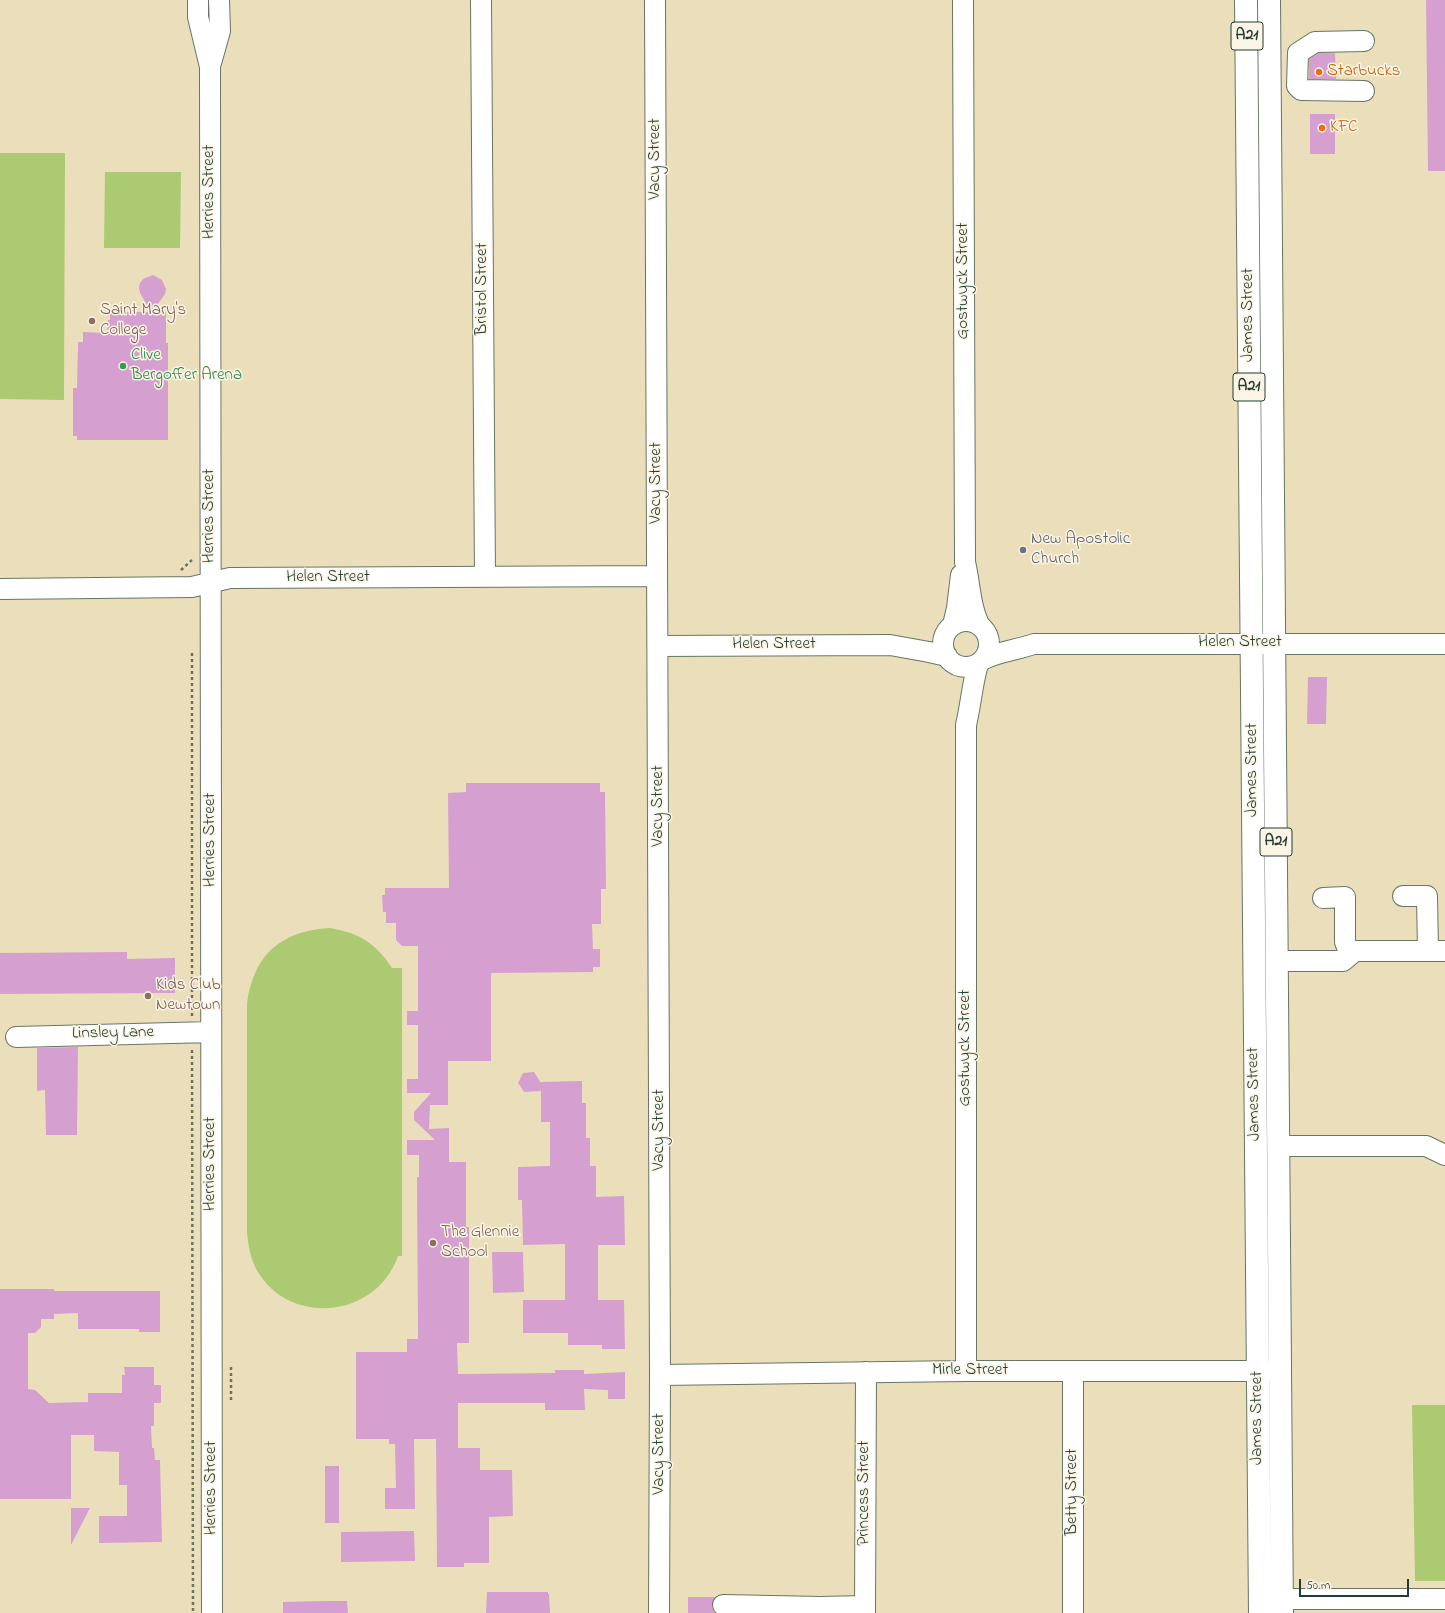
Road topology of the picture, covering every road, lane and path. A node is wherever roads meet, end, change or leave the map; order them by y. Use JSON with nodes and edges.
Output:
{"nodes":[{"id":1,"x":198,"y":0,"type":"edge"},
{"id":2,"x":219,"y":0,"type":"edge"},
{"id":3,"x":482,"y":0,"type":"edge"},
{"id":4,"x":655,"y":0,"type":"edge"},
{"id":5,"x":963,"y":0,"type":"edge"},
{"id":6,"x":1246,"y":0,"type":"edge"},
{"id":7,"x":1269,"y":0,"type":"edge"},
{"id":8,"x":1364,"y":42,"type":"dead end"},
{"id":9,"x":210,"y":67,"type":"junction"},
{"id":10,"x":1364,"y":91,"type":"dead end"},
{"id":11,"x":965,"y":562,"type":"junction"},
{"id":12,"x":657,"y":576,"type":"junction"},
{"id":13,"x":485,"y":577,"type":"junction"},
{"id":14,"x":210,"y":582,"type":"junction"},
{"id":15,"x":0,"y":589,"type":"edge"},
{"id":16,"x":951,"y":627,"type":"junction"},
{"id":17,"x":983,"y":629,"type":"junction"},
{"id":18,"x":1252,"y":643,"type":"junction"},
{"id":19,"x":1274,"y":643,"type":"junction"},
{"id":20,"x":1034,"y":644,"type":"junction"},
{"id":21,"x":1445,"y":644,"type":"edge"},
{"id":22,"x":890,"y":645,"type":"junction"},
{"id":23,"x":658,"y":646,"type":"junction"},
{"id":24,"x":192,"y":648,"type":"dead end"},
{"id":25,"x":950,"y":660,"type":"junction"},
{"id":26,"x":981,"y":661,"type":"junction"},
{"id":27,"x":966,"y":725,"type":"junction"},
{"id":28,"x":1403,"y":896,"type":"dead end"},
{"id":29,"x":1323,"y":898,"type":"dead end"},
{"id":30,"x":1436,"y":951,"type":"edge"},
{"id":31,"x":1350,"y":955,"type":"junction"},
{"id":32,"x":1277,"y":961,"type":"junction"},
{"id":33,"x":192,"y":1024,"type":"dead end"},
{"id":34,"x":211,"y":1032,"type":"junction"},
{"id":35,"x":16,"y":1037,"type":"dead end"},
{"id":36,"x":192,"y":1045,"type":"dead end"},
{"id":37,"x":1279,"y":1146,"type":"junction"},
{"id":38,"x":1445,"y":1155,"type":"edge"},
{"id":39,"x":1258,"y":1370,"type":"junction"},
{"id":40,"x":966,"y":1371,"type":"junction"},
{"id":41,"x":1073,"y":1371,"type":"junction"},
{"id":42,"x":1280,"y":1371,"type":"junction"},
{"id":43,"x":866,"y":1372,"type":"junction"},
{"id":44,"x":660,"y":1374,"type":"junction"},
{"id":45,"x":1445,"y":1600,"type":"edge"},
{"id":46,"x":723,"y":1605,"type":"dead end"},
{"id":47,"x":1260,"y":1606,"type":"edge"},
{"id":48,"x":1282,"y":1606,"type":"edge"},
{"id":49,"x":865,"y":1609,"type":"edge"},
{"id":50,"x":193,"y":1613,"type":"edge"},
{"id":51,"x":212,"y":1613,"type":"edge"},
{"id":52,"x":659,"y":1613,"type":"edge"},
{"id":53,"x":1073,"y":1613,"type":"edge"}],
"edges":[{"from":1,"to":9,"type":"street","name":"Herries Street"},
{"from":2,"to":9,"type":"street","name":"Herries Street"},
{"from":3,"to":13,"type":"street","name":"Bristol Street"},
{"from":4,"to":12,"type":"street","name":"Vacy Street"},
{"from":5,"to":11,"type":"street","name":"Gostwyck Street"},
{"from":6,"to":18,"type":"highway","name":"James Street","number":"A21"},
{"from":7,"to":19,"type":"highway","name":"James Street","number":"A21"},
{"from":8,"to":10,"type":"street"},
{"from":9,"to":14,"type":"street","name":"Herries Street"},
{"from":11,"to":16,"type":"street","name":"Gostwyck Street"},
{"from":11,"to":17,"type":"street","name":"Gostwyck Street"},
{"from":12,"to":13,"type":"street","name":"Helen Street"},
{"from":12,"to":23,"type":"street","name":"Vacy Street"},
{"from":13,"to":14,"type":"street","name":"Helen Street"},
{"from":14,"to":15,"type":"street","name":"Helen Street"},
{"from":14,"to":34,"type":"street","name":"Herries Street"},
{"from":16,"to":17,"type":"street"},
{"from":16,"to":22,"type":"street","name":"Helen Street"},
{"from":16,"to":25,"type":"street"},
{"from":17,"to":20,"type":"street","name":"Helen Street"},
{"from":17,"to":26,"type":"street"},
{"from":18,"to":19,"type":"street","name":"Helen Street"},
{"from":18,"to":20,"type":"street","name":"Helen Street"},
{"from":18,"to":39,"type":"highway","name":"James Street","number":"A21"},
{"from":19,"to":21,"type":"street","name":"Helen Street"},
{"from":19,"to":32,"type":"highway","name":"James Street","number":"A21"},
{"from":20,"to":26,"type":"street","name":"Helen Street"},
{"from":22,"to":23,"type":"street","name":"Helen Street"},
{"from":22,"to":25,"type":"street","name":"Helen Street"},
{"from":23,"to":44,"type":"street","name":"Vacy Street"},
{"from":24,"to":33,"type":"path"},
{"from":25,"to":26,"type":"street"},
{"from":25,"to":27,"type":"street","name":"Gostwyck Street"},
{"from":26,"to":27,"type":"street","name":"Gostwyck Street"},
{"from":27,"to":40,"type":"street","name":"Gostwyck Street"},
{"from":28,"to":30,"type":"street"},
{"from":29,"to":31,"type":"street"},
{"from":30,"to":31,"type":"street"},
{"from":31,"to":32,"type":"street"},
{"from":32,"to":37,"type":"highway","name":"James Street","number":"A21"},
{"from":34,"to":35,"type":"street","name":"Linsley Lane"},
{"from":34,"to":51,"type":"street","name":"Herries Street"},
{"from":36,"to":50,"type":"path"},
{"from":37,"to":38,"type":"street"},
{"from":37,"to":42,"type":"highway","name":"James Street","number":"A21"},
{"from":39,"to":41,"type":"street","name":"Mirle Street"},
{"from":39,"to":42,"type":"street","name":"Mirle Street"},
{"from":39,"to":47,"type":"highway","name":"James Street","number":"A21"},
{"from":40,"to":41,"type":"street","name":"Mirle Street"},
{"from":40,"to":43,"type":"street","name":"Mirle Street"},
{"from":41,"to":53,"type":"street","name":"Betty Street"},
{"from":42,"to":48,"type":"highway","name":"James Street","number":"A21"},
{"from":43,"to":44,"type":"street","name":"Mirle Street"},
{"from":43,"to":49,"type":"street","name":"Princess Street"},
{"from":44,"to":52,"type":"street","name":"Vacy Street"},
{"from":45,"to":48,"type":"street"},
{"from":46,"to":49,"type":"street"},
{"from":47,"to":48,"type":"street"}]}
